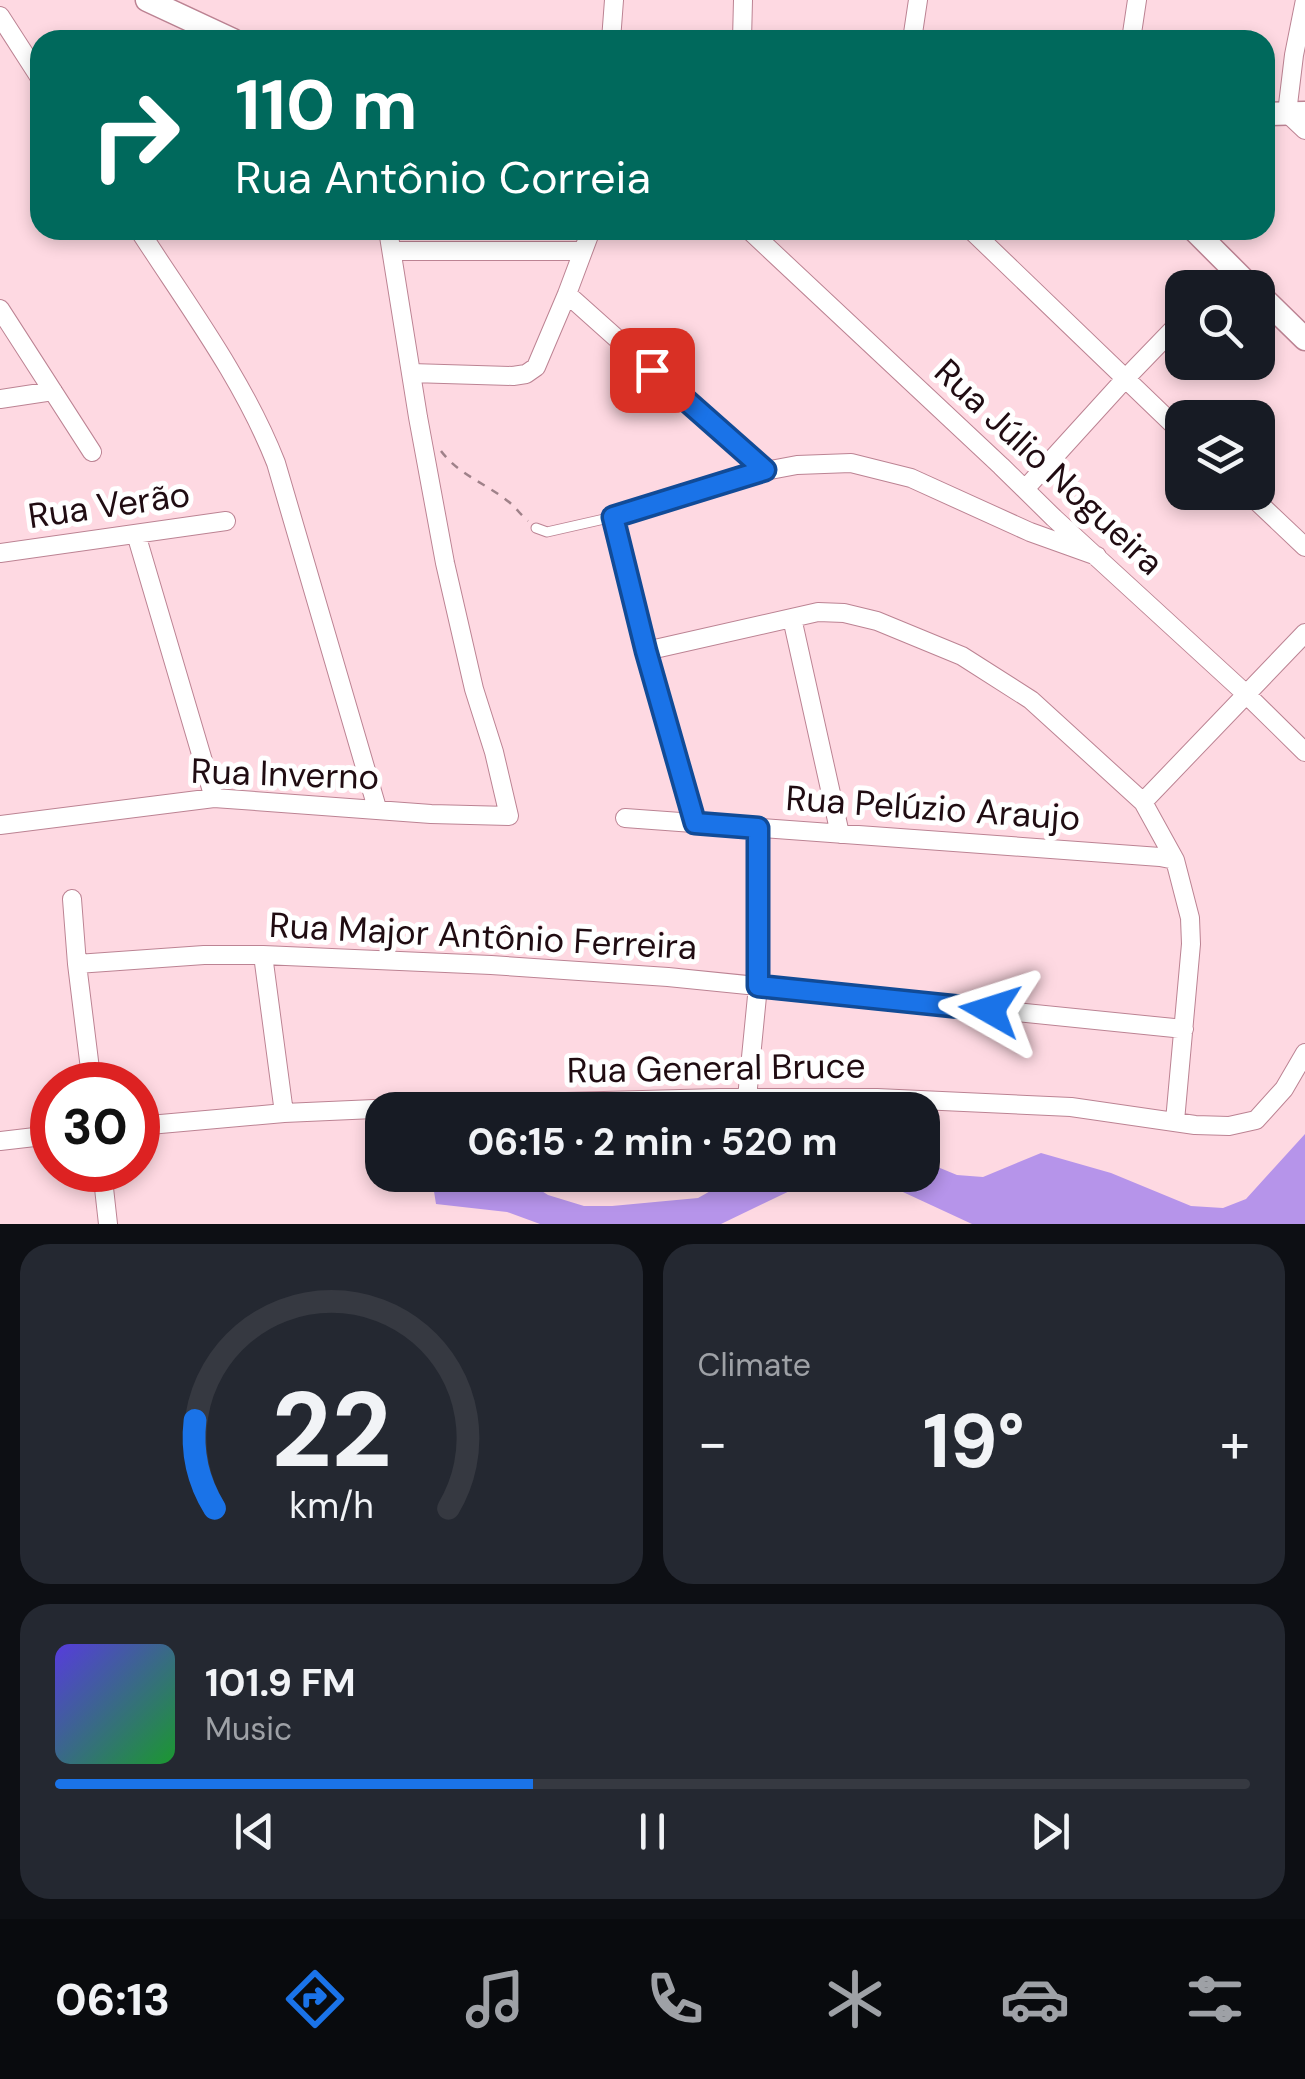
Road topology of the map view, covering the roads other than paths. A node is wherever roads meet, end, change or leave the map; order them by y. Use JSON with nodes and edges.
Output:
{"nodes":[{"id":1,"x":147,"y":0,"type":"edge"},
{"id":2,"x":614,"y":0,"type":"edge"},
{"id":3,"x":743,"y":0,"type":"edge"},
{"id":4,"x":918,"y":0,"type":"edge"},
{"id":5,"x":1137,"y":0,"type":"edge"},
{"id":6,"x":1304,"y":0,"type":"edge"},
{"id":7,"x":0,"y":16,"type":"edge"},
{"id":8,"x":209,"y":30,"type":"edge"},
{"id":9,"x":612,"y":30,"type":"edge"},
{"id":10,"x":742,"y":30,"type":"edge"},
{"id":11,"x":914,"y":30,"type":"edge"},
{"id":12,"x":1132,"y":30,"type":"edge"},
{"id":13,"x":30,"y":62,"type":"edge"},
{"id":14,"x":1286,"y":114,"type":"edge"},
{"id":15,"x":1305,"y":130,"type":"edge"},
{"id":16,"x":145,"y":240,"type":"edge"},
{"id":17,"x":390,"y":240,"type":"edge"},
{"id":18,"x":587,"y":240,"type":"edge"},
{"id":19,"x":760,"y":240,"type":"edge"},
{"id":20,"x":981,"y":240,"type":"edge"},
{"id":21,"x":1204,"y":240,"type":"edge"},
{"id":22,"x":393,"y":251,"type":"junction"},
{"id":23,"x":582,"y":252,"type":"junction"},
{"id":24,"x":1233,"y":269,"type":"edge"},
{"id":25,"x":568,"y":294,"type":"junction"},
{"id":26,"x":0,"y":309,"type":"edge"},
{"id":27,"x":1275,"y":310,"type":"edge"},
{"id":28,"x":1165,"y":337,"type":"edge"},
{"id":29,"x":1305,"y":339,"type":"edge"},
{"id":30,"x":411,"y":374,"type":"junction"},
{"id":31,"x":1124,"y":378,"type":"junction"},
{"id":32,"x":53,"y":391,"type":"junction"},
{"id":33,"x":0,"y":399,"type":"edge"},
{"id":34,"x":1165,"y":416,"type":"edge"},
{"id":35,"x":92,"y":452,"type":"dead end"},
{"id":36,"x":765,"y":470,"type":"junction"},
{"id":37,"x":1025,"y":489,"type":"junction"},
{"id":38,"x":1266,"y":510,"type":"edge"},
{"id":39,"x":613,"y":517,"type":"junction"},
{"id":40,"x":226,"y":521,"type":"dead end"},
{"id":41,"x":536,"y":528,"type":"road end"},
{"id":42,"x":136,"y":534,"type":"junction"},
{"id":43,"x":1305,"y":547,"type":"edge"},
{"id":44,"x":0,"y":553,"type":"edge"},
{"id":45,"x":1097,"y":556,"type":"junction"},
{"id":46,"x":792,"y":618,"type":"junction"},
{"id":47,"x":1305,"y":633,"type":"edge"},
{"id":48,"x":646,"y":651,"type":"junction"},
{"id":49,"x":1246,"y":694,"type":"junction"},
{"id":50,"x":1305,"y":752,"type":"edge"},
{"id":51,"x":214,"y":798,"type":"junction"},
{"id":52,"x":1142,"y":802,"type":"junction"},
{"id":53,"x":376,"y":808,"type":"junction"},
{"id":54,"x":625,"y":818,"type":"dead end"},
{"id":55,"x":695,"y":823,"type":"junction"},
{"id":56,"x":0,"y":826,"type":"edge"},
{"id":57,"x":758,"y":828,"type":"junction"},
{"id":58,"x":840,"y":834,"type":"junction"},
{"id":59,"x":1176,"y":860,"type":"junction"},
{"id":60,"x":72,"y":899,"type":"dead end"},
{"id":61,"x":263,"y":954,"type":"junction"},
{"id":62,"x":77,"y":964,"type":"junction"},
{"id":63,"x":758,"y":986,"type":"junction"},
{"id":64,"x":1184,"y":1029,"type":"junction"},
{"id":65,"x":1305,"y":1053,"type":"edge"},
{"id":66,"x":89,"y":1062,"type":"edge"},
{"id":67,"x":748,"y":1092,"type":"edge"},
{"id":68,"x":940,"y":1101,"type":"edge"},
{"id":69,"x":365,"y":1109,"type":"edge"},
{"id":70,"x":284,"y":1113,"type":"junction"},
{"id":71,"x":1174,"y":1120,"type":"junction"},
{"id":72,"x":160,"y":1124,"type":"edge"},
{"id":73,"x":30,"y":1138,"type":"edge"},
{"id":74,"x":0,"y":1142,"type":"edge"},
{"id":75,"x":104,"y":1192,"type":"edge"},
{"id":76,"x":108,"y":1224,"type":"edge"}],
"edges":[{"from":1,"to":8,"type":"street"},
{"from":2,"to":9,"type":"street"},
{"from":3,"to":10,"type":"street"},
{"from":4,"to":11,"type":"street"},
{"from":5,"to":12,"type":"street"},
{"from":6,"to":14,"type":"street"},
{"from":7,"to":13,"type":"street"},
{"from":14,"to":15,"type":"street"},
{"from":16,"to":53,"type":"street"},
{"from":17,"to":22,"type":"street"},
{"from":18,"to":23,"type":"street"},
{"from":19,"to":37,"type":"street","name":"Rua Júlio Nogueira"},
{"from":20,"to":31,"type":"street"},
{"from":21,"to":24,"type":"street"},
{"from":22,"to":23,"type":"street"},
{"from":22,"to":30,"type":"street"},
{"from":23,"to":25,"type":"street"},
{"from":25,"to":30,"type":"street"},
{"from":25,"to":36,"type":"street"},
{"from":26,"to":32,"type":"street"},
{"from":27,"to":29,"type":"street"},
{"from":28,"to":31,"type":"street"},
{"from":30,"to":53,"type":"street","name":"Rua Inverno"},
{"from":31,"to":34,"type":"street"},
{"from":31,"to":37,"type":"street"},
{"from":32,"to":33,"type":"street"},
{"from":32,"to":35,"type":"street"},
{"from":36,"to":39,"type":"street"},
{"from":36,"to":45,"type":"street"},
{"from":37,"to":45,"type":"street","name":"Rua Júlio Nogueira"},
{"from":38,"to":43,"type":"street"},
{"from":39,"to":41,"type":"lane"},
{"from":39,"to":48,"type":"street"},
{"from":40,"to":42,"type":"street","name":"Rua Verão"},
{"from":42,"to":44,"type":"street","name":"Rua Verão"},
{"from":42,"to":51,"type":"street"},
{"from":45,"to":49,"type":"street","name":"Rua Júlio Nogueira"},
{"from":46,"to":48,"type":"street"},
{"from":46,"to":52,"type":"street"},
{"from":46,"to":58,"type":"street"},
{"from":47,"to":49,"type":"street"},
{"from":48,"to":55,"type":"street"},
{"from":49,"to":50,"type":"street","name":"Rua Júlio Nogueira"},
{"from":49,"to":52,"type":"street"},
{"from":51,"to":53,"type":"street","name":"Rua Inverno"},
{"from":51,"to":56,"type":"street","name":"Rua Inverno"},
{"from":52,"to":59,"type":"street"},
{"from":54,"to":55,"type":"street","name":"Rua Pelúzio Araujo"},
{"from":55,"to":57,"type":"street","name":"Rua Pelúzio Araujo"},
{"from":57,"to":58,"type":"street","name":"Rua Pelúzio Araujo"},
{"from":57,"to":63,"type":"street"},
{"from":58,"to":59,"type":"street","name":"Rua Pelúzio Araujo"},
{"from":59,"to":64,"type":"street"},
{"from":60,"to":62,"type":"street"},
{"from":61,"to":62,"type":"street","name":"Rua Major Antônio Ferreira"},
{"from":61,"to":63,"type":"street","name":"Rua Major Antônio Ferreira"},
{"from":61,"to":70,"type":"street"},
{"from":62,"to":66,"type":"street"},
{"from":63,"to":64,"type":"street","name":"Rua Major Antônio Ferreira"},
{"from":63,"to":67,"type":"street"},
{"from":64,"to":71,"type":"street"},
{"from":65,"to":71,"type":"street","name":"Rua General Bruce"},
{"from":68,"to":71,"type":"street","name":"Rua General Bruce"},
{"from":69,"to":70,"type":"street","name":"Rua General Bruce"},
{"from":70,"to":72,"type":"street","name":"Rua General Bruce"},
{"from":73,"to":74,"type":"street"},
{"from":75,"to":76,"type":"street"}]}
